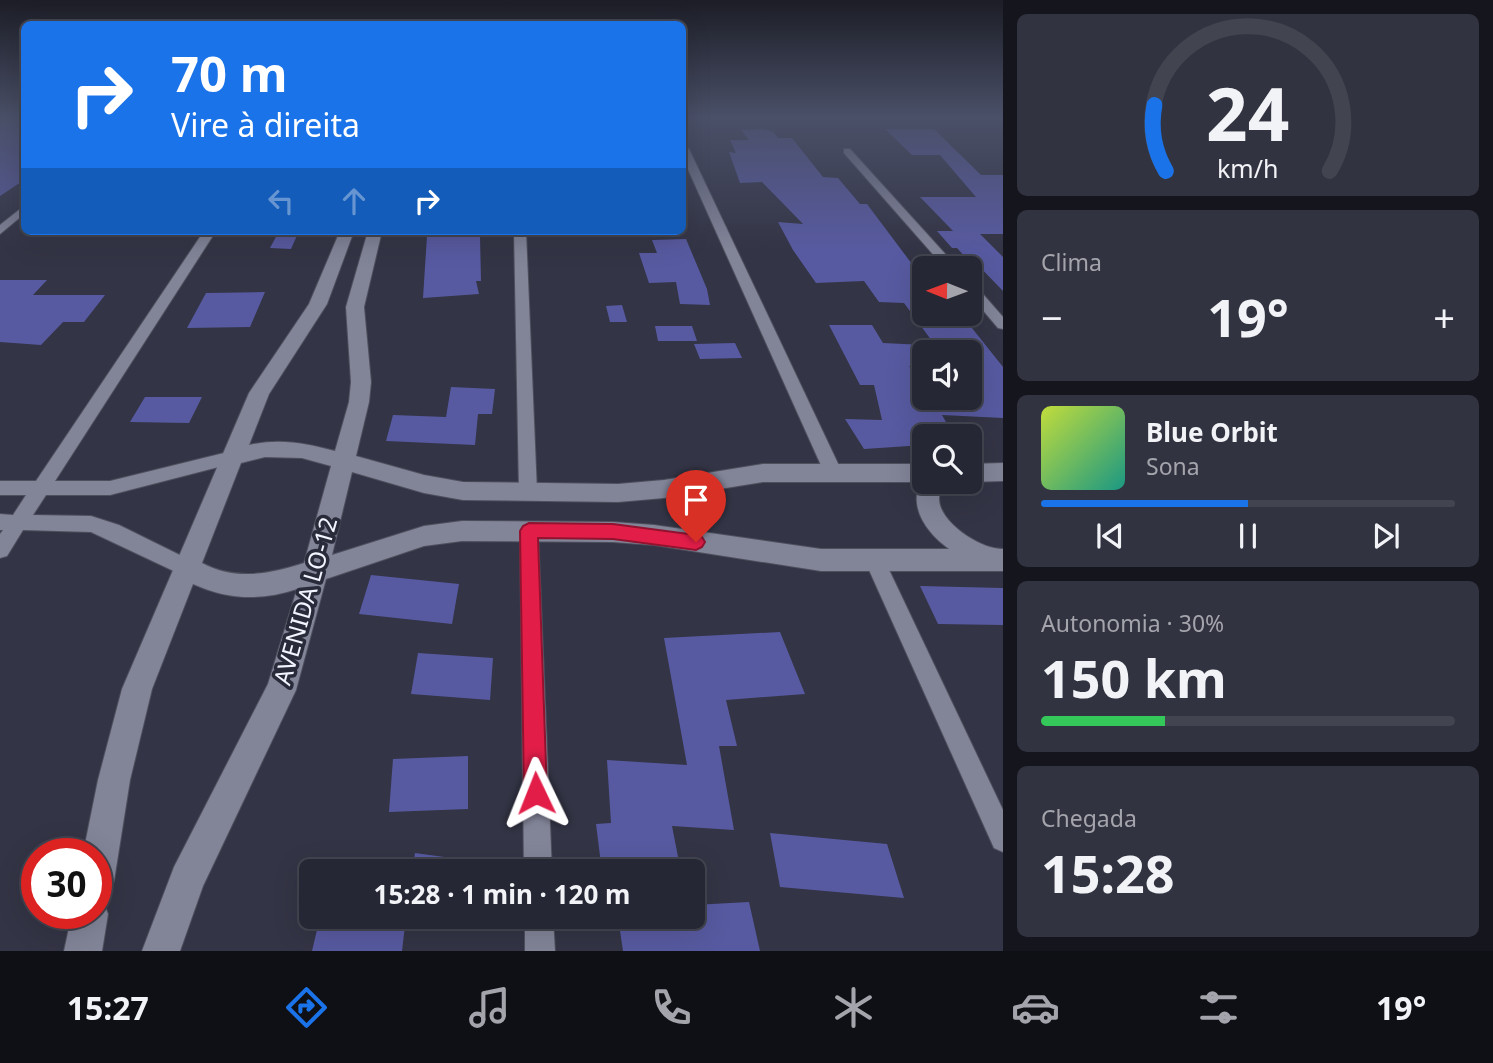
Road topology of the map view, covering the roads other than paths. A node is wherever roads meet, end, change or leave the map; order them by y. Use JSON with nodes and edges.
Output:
{"nodes":[{"id":1,"x":690,"y":161,"type":"edge"},
{"id":2,"x":856,"y":161,"type":"edge"},
{"id":3,"x":21,"y":212,"type":"edge"},
{"id":4,"x":0,"y":231,"type":"edge"},
{"id":5,"x":207,"y":235,"type":"edge"},
{"id":6,"x":345,"y":235,"type":"edge"},
{"id":7,"x":374,"y":235,"type":"edge"},
{"id":8,"x":520,"y":235,"type":"edge"},
{"id":9,"x":941,"y":256,"type":"edge"},
{"id":10,"x":982,"y":301,"type":"edge"},
{"id":11,"x":1003,"y":325,"type":"edge"},
{"id":12,"x":232,"y":457,"type":"junction"},
{"id":13,"x":344,"y":463,"type":"junction"},
{"id":14,"x":833,"y":472,"type":"junction"},
{"id":15,"x":982,"y":472,"type":"edge"},
{"id":16,"x":1003,"y":472,"type":"edge"},
{"id":17,"x":912,"y":473,"type":"edge"},
{"id":18,"x":0,"y":488,"type":"edge"},
{"id":19,"x":40,"y":489,"type":"junction"},
{"id":20,"x":528,"y":492,"type":"junction"},
{"id":21,"x":928,"y":494,"type":"edge"},
{"id":22,"x":9,"y":522,"type":"edge"},
{"id":23,"x":529,"y":531,"type":"junction"},
{"id":24,"x":0,"y":550,"type":"edge"},
{"id":25,"x":999,"y":560,"type":"edge"},
{"id":26,"x":875,"y":561,"type":"junction"},
{"id":27,"x":187,"y":568,"type":"junction"},
{"id":28,"x":316,"y":570,"type":"junction"},
{"id":29,"x":103,"y":838,"type":"edge"},
{"id":30,"x":1003,"y":839,"type":"edge"},
{"id":31,"x":538,"y":859,"type":"edge"},
{"id":32,"x":87,"y":929,"type":"edge"},
{"id":33,"x":539,"y":929,"type":"edge"},
{"id":34,"x":83,"y":951,"type":"edge"},
{"id":35,"x":161,"y":951,"type":"edge"},
{"id":36,"x":540,"y":951,"type":"edge"}],
"edges":[{"from":1,"to":14,"type":"street"},
{"from":2,"to":9,"type":"street"},
{"from":3,"to":4,"type":"street"},
{"from":5,"to":19,"type":"street"},
{"from":6,"to":12,"type":"street"},
{"from":7,"to":13,"type":"street","name":"AVENIDA LO-12"},
{"from":8,"to":20,"type":"street"},
{"from":10,"to":11,"type":"street"},
{"from":12,"to":13,"type":"street"},
{"from":12,"to":19,"type":"street"},
{"from":12,"to":27,"type":"street"},
{"from":13,"to":20,"type":"street"},
{"from":13,"to":28,"type":"street","name":"AVENIDA LO-12"},
{"from":14,"to":17,"type":"street"},
{"from":14,"to":20,"type":"street"},
{"from":15,"to":16,"type":"street"},
{"from":18,"to":19,"type":"street"},
{"from":19,"to":22,"type":"street"},
{"from":21,"to":25,"type":"street"},
{"from":22,"to":24,"type":"street"},
{"from":22,"to":27,"type":"street"},
{"from":23,"to":26,"type":"street"},
{"from":23,"to":28,"type":"street"},
{"from":23,"to":31,"type":"street"},
{"from":25,"to":26,"type":"street"},
{"from":26,"to":30,"type":"street"},
{"from":27,"to":28,"type":"street"},
{"from":27,"to":29,"type":"street"},
{"from":28,"to":35,"type":"street","name":"AVENIDA LO-12"},
{"from":32,"to":34,"type":"street"},
{"from":33,"to":36,"type":"street"}]}
